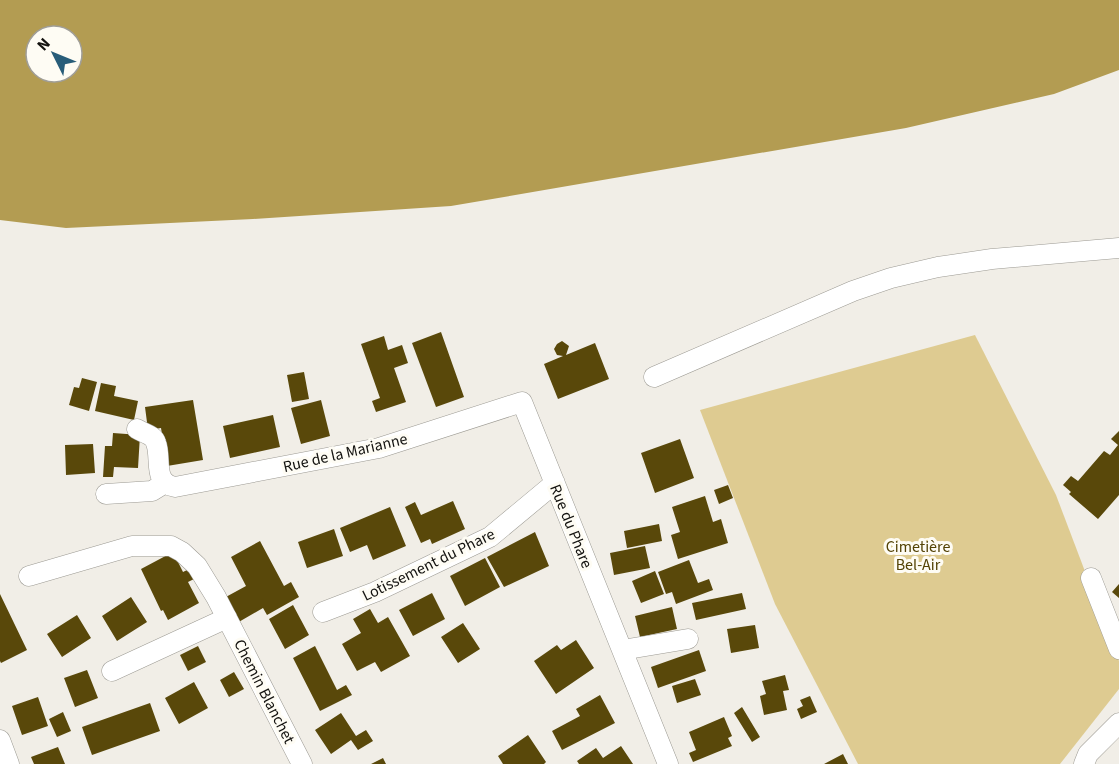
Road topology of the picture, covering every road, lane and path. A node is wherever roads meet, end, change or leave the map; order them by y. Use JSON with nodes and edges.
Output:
{"nodes":[{"id":1,"x":1119,"y":248,"type":"edge"},
{"id":2,"x":654,"y":377,"type":"dead end"},
{"id":3,"x":522,"y":402,"type":"joint"},
{"id":4,"x":137,"y":429,"type":"dead end"},
{"id":5,"x":165,"y":483,"type":"junction"},
{"id":6,"x":555,"y":483,"type":"junction"},
{"id":7,"x":106,"y":494,"type":"dead end"},
{"id":8,"x":29,"y":576,"type":"dead end"},
{"id":9,"x":1091,"y":578,"type":"dead end"},
{"id":10,"x":323,"y":612,"type":"dead end"},
{"id":11,"x":227,"y":618,"type":"junction"},
{"id":12,"x":688,"y":639,"type":"dead end"},
{"id":13,"x":1119,"y":649,"type":"edge"},
{"id":14,"x":622,"y":650,"type":"junction"},
{"id":15,"x":112,"y":671,"type":"dead end"},
{"id":16,"x":1119,"y":723,"type":"edge"},
{"id":17,"x":0,"y":740,"type":"edge"},
{"id":18,"x":9,"y":764,"type":"edge"},
{"id":19,"x":302,"y":764,"type":"edge"},
{"id":20,"x":668,"y":764,"type":"edge"},
{"id":21,"x":1084,"y":764,"type":"edge"}],
"edges":[{"from":1,"to":2,"type":"street"},
{"from":3,"to":5,"type":"street","name":"Rue de la Marianne"},
{"from":3,"to":6,"type":"street","name":"Rue du Phare"},
{"from":4,"to":5,"type":"street"},
{"from":5,"to":7,"type":"street","name":"Rue de la Marianne"},
{"from":6,"to":10,"type":"street","name":"Lotissement du Phare"},
{"from":6,"to":14,"type":"street","name":"Rue du Phare"},
{"from":8,"to":11,"type":"street","name":"Chemin Blanchet"},
{"from":9,"to":13,"type":"street"},
{"from":11,"to":15,"type":"street"},
{"from":11,"to":19,"type":"street","name":"Chemin Blanchet"},
{"from":12,"to":14,"type":"street"},
{"from":14,"to":20,"type":"street","name":"Rue du Phare"},
{"from":16,"to":21,"type":"street"},
{"from":17,"to":18,"type":"street"}]}
